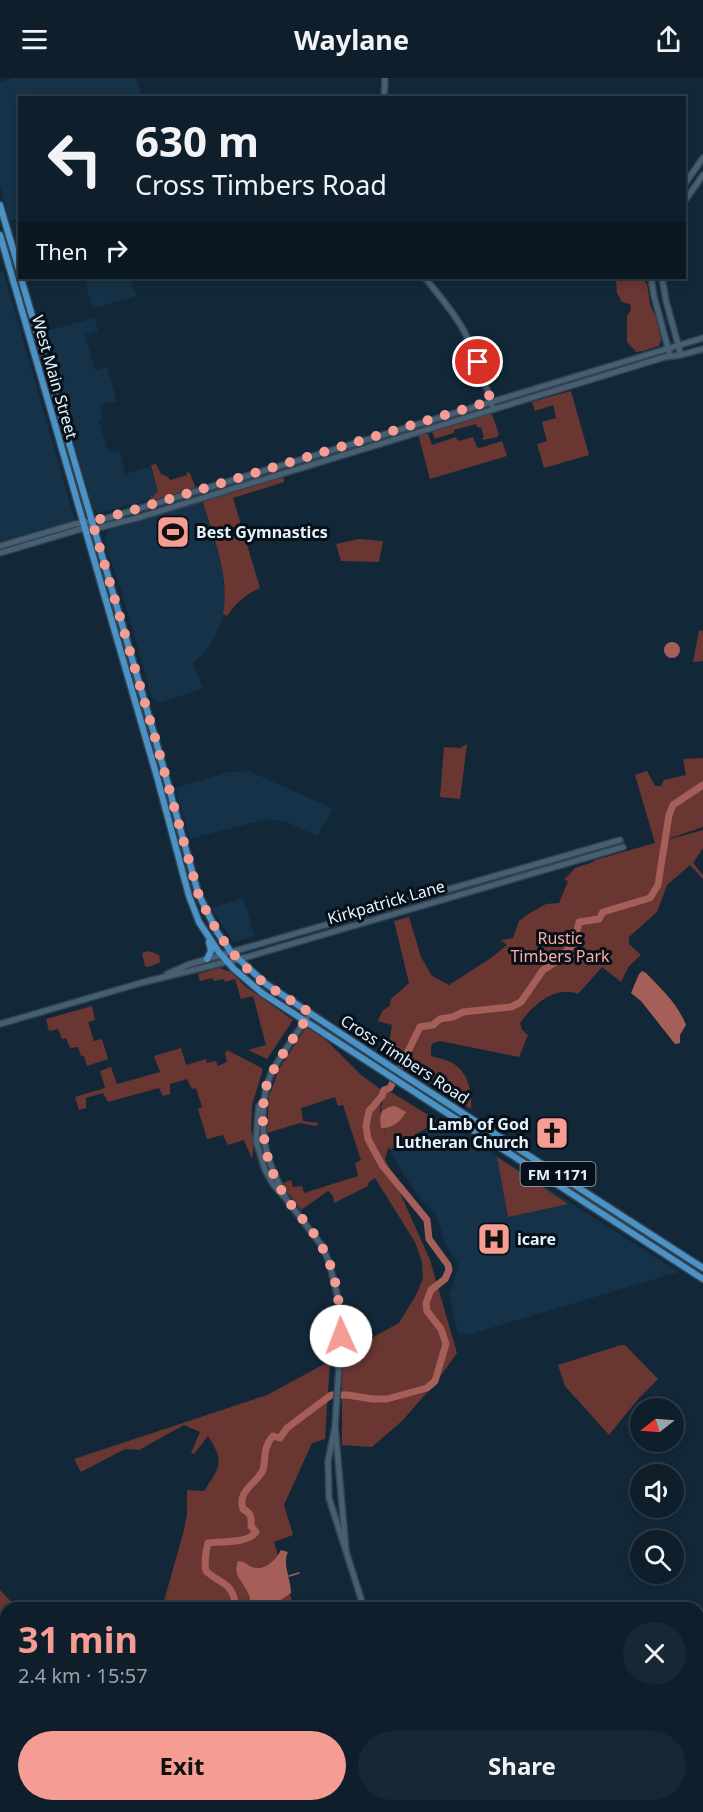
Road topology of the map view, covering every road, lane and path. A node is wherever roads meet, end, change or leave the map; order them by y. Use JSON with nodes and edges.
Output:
{"nodes":[{"id":1,"x":385,"y":78,"type":"edge"},
{"id":2,"x":384,"y":96,"type":"edge"},
{"id":3,"x":703,"y":158,"type":"edge"},
{"id":4,"x":703,"y":175,"type":"edge"},
{"id":5,"x":686,"y":181,"type":"edge"},
{"id":6,"x":686,"y":199,"type":"edge"},
{"id":7,"x":0,"y":205,"type":"edge"},
{"id":8,"x":0,"y":235,"type":"edge"},
{"id":9,"x":13,"y":249,"type":"junction"},
{"id":10,"x":5,"y":252,"type":"junction"},
{"id":11,"x":18,"y":266,"type":"edge"},
{"id":12,"x":21,"y":279,"type":"edge"},
{"id":13,"x":427,"y":279,"type":"edge"},
{"id":14,"x":651,"y":279,"type":"edge"},
{"id":15,"x":662,"y":279,"type":"edge"},
{"id":16,"x":703,"y":338,"type":"edge"},
{"id":17,"x":679,"y":345,"type":"junction"},
{"id":18,"x":668,"y":348,"type":"junction"},
{"id":19,"x":703,"y":349,"type":"edge"},
{"id":20,"x":671,"y":356,"type":"junction"},
{"id":21,"x":681,"y":356,"type":"junction"},
{"id":22,"x":608,"y":366,"type":"junction"},
{"id":23,"x":581,"y":383,"type":"junction"},
{"id":24,"x":491,"y":401,"type":"junction"},
{"id":25,"x":494,"y":409,"type":"junction"},
{"id":26,"x":64,"y":424,"type":"junction"},
{"id":27,"x":56,"y":427,"type":"junction"},
{"id":28,"x":198,"y":490,"type":"junction"},
{"id":29,"x":200,"y":499,"type":"junction"},
{"id":30,"x":92,"y":521,"type":"junction"},
{"id":31,"x":84,"y":525,"type":"junction"},
{"id":32,"x":94,"y":528,"type":"junction"},
{"id":33,"x":0,"y":546,"type":"edge"},
{"id":34,"x":0,"y":553,"type":"edge"},
{"id":35,"x":114,"y":597,"type":"junction"},
{"id":36,"x":105,"y":599,"type":"junction"},
{"id":37,"x":127,"y":645,"type":"junction"},
{"id":38,"x":119,"y":648,"type":"junction"},
{"id":39,"x":171,"y":796,"type":"junction"},
{"id":40,"x":163,"y":798,"type":"junction"},
{"id":41,"x":620,"y":840,"type":"dead end"},
{"id":42,"x":623,"y":847,"type":"dead end"},
{"id":43,"x":194,"y":877,"type":"junction"},
{"id":44,"x":185,"y":880,"type":"junction"},
{"id":45,"x":305,"y":931,"type":"junction"},
{"id":46,"x":207,"y":936,"type":"junction"},
{"id":47,"x":306,"y":940,"type":"junction"},
{"id":48,"x":231,"y":952,"type":"junction"},
{"id":49,"x":221,"y":955,"type":"junction"},
{"id":50,"x":207,"y":959,"type":"junction"},
{"id":51,"x":238,"y":959,"type":"junction"},
{"id":52,"x":226,"y":961,"type":"junction"},
{"id":53,"x":156,"y":980,"type":"junction"},
{"id":54,"x":310,"y":1013,"type":"junction"},
{"id":55,"x":304,"y":1022,"type":"junction"},
{"id":56,"x":0,"y":1024,"type":"edge"},
{"id":57,"x":500,"y":1136,"type":"junction"},
{"id":58,"x":494,"y":1144,"type":"junction"},
{"id":59,"x":703,"y":1268,"type":"edge"},
{"id":60,"x":703,"y":1279,"type":"edge"},
{"id":61,"x":335,"y":1426,"type":"junction"},
{"id":62,"x":346,"y":1550,"type":"junction"},
{"id":63,"x":362,"y":1602,"type":"edge"}],
"edges":[{"from":1,"to":2,"type":"main road"},
{"from":3,"to":5,"type":"main road"},
{"from":4,"to":6,"type":"main road"},
{"from":7,"to":9,"type":"main road"},
{"from":8,"to":10,"type":"main road","name":"West Main Street","number":"FM 1171"},
{"from":9,"to":10,"type":"main road"},
{"from":9,"to":11,"type":"main road"},
{"from":10,"to":27,"type":"main road","name":"West Main Street","number":"FM 1171"},
{"from":12,"to":26,"type":"main road","name":"West Main Street","number":"FM 1171"},
{"from":13,"to":24,"type":"main road"},
{"from":14,"to":18,"type":"main road"},
{"from":15,"to":17,"type":"main road"},
{"from":16,"to":17,"type":"main road"},
{"from":17,"to":18,"type":"main road"},
{"from":17,"to":21,"type":"main road"},
{"from":18,"to":20,"type":"main road"},
{"from":18,"to":22,"type":"main road"},
{"from":19,"to":21,"type":"main road"},
{"from":20,"to":21,"type":"main road"},
{"from":20,"to":23,"type":"main road"},
{"from":22,"to":23,"type":"main road"},
{"from":22,"to":24,"type":"main road"},
{"from":23,"to":25,"type":"main road"},
{"from":24,"to":25,"type":"main road"},
{"from":24,"to":28,"type":"main road"},
{"from":25,"to":29,"type":"main road"},
{"from":26,"to":27,"type":"main road"},
{"from":26,"to":30,"type":"main road","name":"West Main Street","number":"FM 1171"},
{"from":27,"to":31,"type":"main road","name":"West Main Street","number":"FM 1171"},
{"from":28,"to":29,"type":"main road"},
{"from":28,"to":30,"type":"main road"},
{"from":29,"to":32,"type":"main road"},
{"from":30,"to":31,"type":"main road"},
{"from":30,"to":32,"type":"main road","name":"West Main Street","number":"FM 1171"},
{"from":31,"to":32,"type":"main road"},
{"from":31,"to":33,"type":"main road"},
{"from":31,"to":34,"type":"main road"},
{"from":31,"to":36,"type":"main road","name":"Cross Timbers Road","number":"FM 1171"},
{"from":32,"to":35,"type":"main road","name":"Cross Timbers Road","number":"FM 1171"},
{"from":35,"to":36,"type":"main road"},
{"from":35,"to":37,"type":"main road","name":"Cross Timbers Road","number":"FM 1171"},
{"from":36,"to":38,"type":"main road","name":"Cross Timbers Road","number":"FM 1171"},
{"from":37,"to":38,"type":"main road"},
{"from":37,"to":39,"type":"main road","name":"Cross Timbers Road","number":"FM 1171"},
{"from":38,"to":40,"type":"main road","name":"Cross Timbers Road","number":"FM 1171"},
{"from":39,"to":40,"type":"main road"},
{"from":39,"to":43,"type":"main road","name":"Cross Timbers Road","number":"FM 1171"},
{"from":40,"to":44,"type":"main road","name":"Cross Timbers Road","number":"FM 1171"},
{"from":41,"to":45,"type":"main road","name":"Kirkpatrick Lane"},
{"from":42,"to":47,"type":"main road","name":"Kirkpatrick Lane"},
{"from":43,"to":44,"type":"main road"},
{"from":43,"to":48,"type":"main road","name":"Cross Timbers Road","number":"FM 1171"},
{"from":44,"to":46,"type":"main road","name":"Cross Timbers Road","number":"FM 1171"},
{"from":45,"to":47,"type":"main road"},
{"from":45,"to":48,"type":"main road","name":"Kirkpatrick Lane"},
{"from":46,"to":49,"type":"main road","name":"Cross Timbers Road","number":"FM 1171"},
{"from":46,"to":50,"type":"main road"},
{"from":47,"to":51,"type":"main road","name":"Kirkpatrick Lane"},
{"from":48,"to":49,"type":"main road","name":"Kirkpatrick Lane"},
{"from":48,"to":51,"type":"main road","name":"Cross Timbers Road","number":"FM 1171"},
{"from":49,"to":50,"type":"main road","name":"Kirkpatrick Lane"},
{"from":49,"to":52,"type":"main road","name":"Cross Timbers Road","number":"FM 1171"},
{"from":50,"to":53,"type":"main road","name":"Kirkpatrick Lane"},
{"from":51,"to":52,"type":"main road","name":"Kirkpatrick Lane"},
{"from":51,"to":54,"type":"main road","name":"Cross Timbers Road","number":"FM 1171"},
{"from":52,"to":53,"type":"main road","name":"Kirkpatrick Lane"},
{"from":52,"to":55,"type":"main road","name":"Cross Timbers Road","number":"FM 1171"},
{"from":53,"to":56,"type":"main road","name":"Kirkpatrick Lane"},
{"from":54,"to":55,"type":"main road"},
{"from":54,"to":57,"type":"main road","name":"Cross Timbers Road","number":"FM 1171"},
{"from":55,"to":58,"type":"main road","name":"Cross Timbers Road","number":"FM 1171"},
{"from":55,"to":61,"type":"main road"},
{"from":57,"to":58,"type":"main road"},
{"from":57,"to":59,"type":"main road","name":"Cross Timbers Road","number":"FM 1171"},
{"from":58,"to":60,"type":"main road","name":"Cross Timbers Road","number":"FM 1171"},
{"from":61,"to":62,"type":"main road"},
{"from":61,"to":62,"type":"main road"},
{"from":62,"to":63,"type":"main road"}]}
